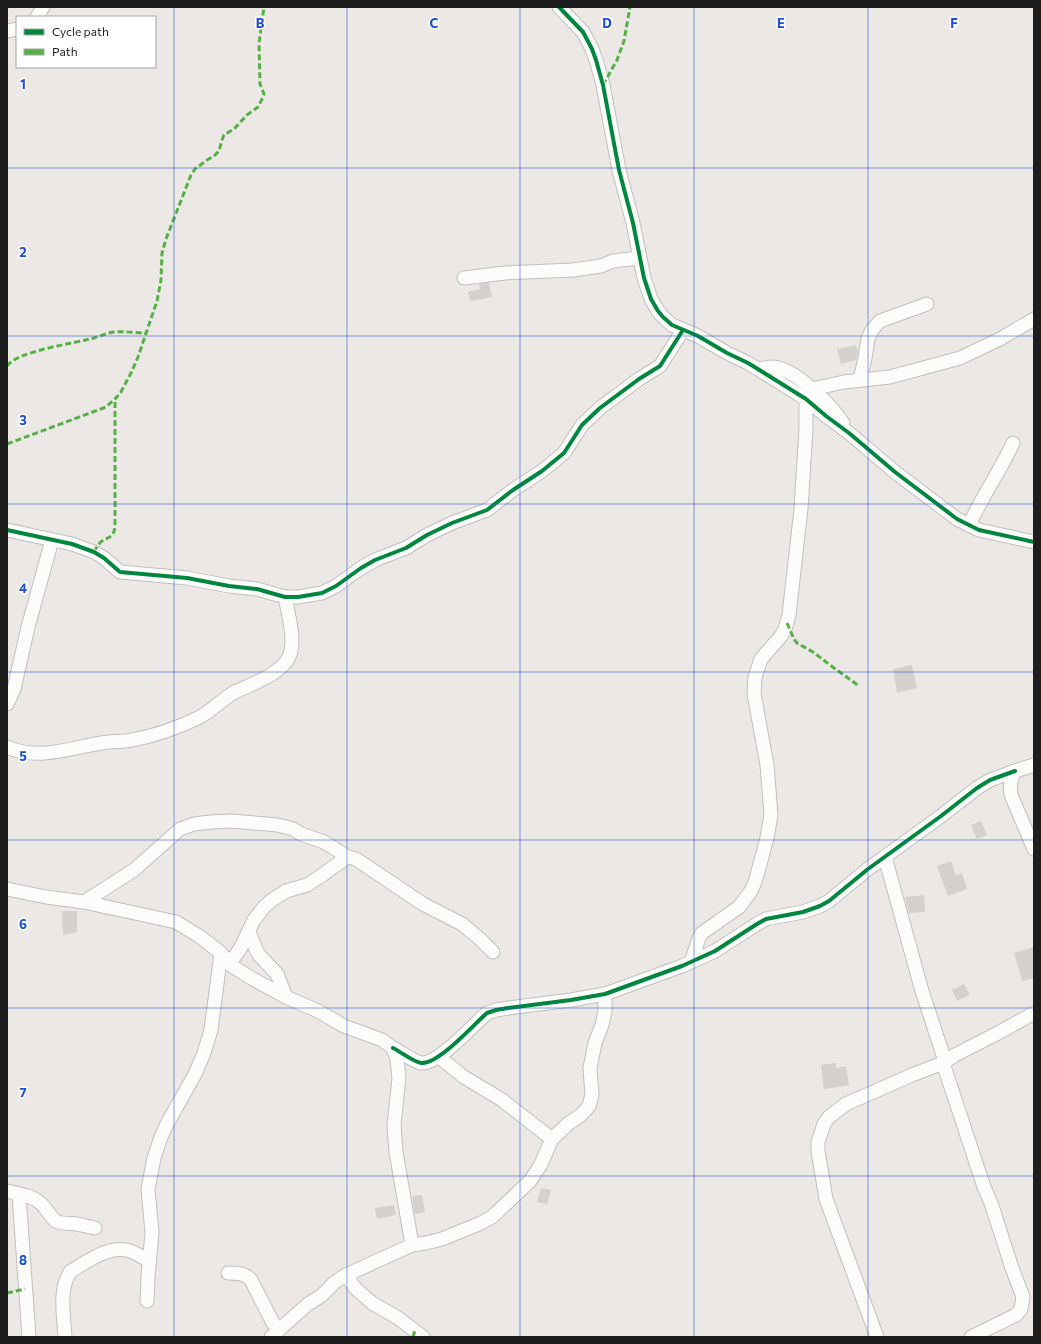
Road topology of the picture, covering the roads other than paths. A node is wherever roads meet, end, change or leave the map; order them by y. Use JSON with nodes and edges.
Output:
{"nodes":[{"id":1,"x":43,"y":7,"type":"edge"},
{"id":2,"x":559,"y":7,"type":"edge"},
{"id":3,"x":38,"y":16,"type":"edge"},
{"id":4,"x":639,"y":258,"type":"junction"},
{"id":5,"x":464,"y":278,"type":"dead end"},
{"id":6,"x":927,"y":304,"type":"dead end"},
{"id":7,"x":1034,"y":319,"type":"edge"},
{"id":8,"x":683,"y":330,"type":"junction"},
{"id":9,"x":860,"y":380,"type":"junction"},
{"id":10,"x":809,"y":394,"type":"junction"},
{"id":11,"x":1013,"y":443,"type":"dead end"},
{"id":12,"x":968,"y":525,"type":"junction"},
{"id":13,"x":7,"y":530,"type":"edge"},
{"id":14,"x":52,"y":540,"type":"junction"},
{"id":15,"x":1034,"y":542,"type":"edge"},
{"id":16,"x":285,"y":597,"type":"junction"},
{"id":17,"x":7,"y":704,"type":"edge"},
{"id":18,"x":7,"y":747,"type":"edge"},
{"id":19,"x":1034,"y":765,"type":"edge"},
{"id":20,"x":1015,"y":771,"type":"junction"},
{"id":21,"x":1034,"y":849,"type":"edge"},
{"id":22,"x":348,"y":857,"type":"junction"},
{"id":23,"x":885,"y":857,"type":"junction"},
{"id":24,"x":7,"y":889,"type":"edge"},
{"id":25,"x":84,"y":902,"type":"junction"},
{"id":26,"x":249,"y":932,"type":"junction"},
{"id":27,"x":493,"y":952,"type":"dead end"},
{"id":28,"x":221,"y":953,"type":"junction"},
{"id":29,"x":691,"y":962,"type":"junction"},
{"id":30,"x":230,"y":964,"type":"junction"},
{"id":31,"x":605,"y":994,"type":"junction"},
{"id":32,"x":286,"y":997,"type":"junction"},
{"id":33,"x":1034,"y":1013,"type":"edge"},
{"id":34,"x":393,"y":1048,"type":"junction"},
{"id":35,"x":439,"y":1057,"type":"junction"},
{"id":36,"x":944,"y":1062,"type":"junction"},
{"id":37,"x":419,"y":1063,"type":"junction"},
{"id":38,"x":399,"y":1078,"type":"junction"},
{"id":39,"x":552,"y":1139,"type":"junction"},
{"id":40,"x":13,"y":1193,"type":"edge"},
{"id":41,"x":95,"y":1228,"type":"dead end"},
{"id":42,"x":412,"y":1246,"type":"junction"},
{"id":43,"x":150,"y":1261,"type":"junction"},
{"id":44,"x":228,"y":1273,"type":"dead end"},
{"id":45,"x":346,"y":1275,"type":"junction"},
{"id":46,"x":147,"y":1301,"type":"dead end"},
{"id":47,"x":1034,"y":1301,"type":"edge"},
{"id":48,"x":1021,"y":1309,"type":"junction"},
{"id":49,"x":275,"y":1333,"type":"edge"},
{"id":50,"x":29,"y":1337,"type":"edge"},
{"id":51,"x":65,"y":1337,"type":"edge"},
{"id":52,"x":423,"y":1337,"type":"edge"},
{"id":53,"x":877,"y":1337,"type":"edge"},
{"id":54,"x":971,"y":1337,"type":"edge"}],
"edges":[{"from":1,"to":3,"type":"street"},
{"from":2,"to":4,"type":"street"},
{"from":4,"to":5,"type":"street"},
{"from":4,"to":8,"type":"street"},
{"from":6,"to":9,"type":"street"},
{"from":7,"to":9,"type":"street"},
{"from":8,"to":10,"type":"street"},
{"from":8,"to":16,"type":"street"},
{"from":9,"to":10,"type":"street"},
{"from":10,"to":12,"type":"street"},
{"from":10,"to":29,"type":"street"},
{"from":11,"to":12,"type":"street"},
{"from":12,"to":15,"type":"street"},
{"from":13,"to":14,"type":"street"},
{"from":14,"to":16,"type":"street"},
{"from":14,"to":17,"type":"street"},
{"from":16,"to":18,"type":"street"},
{"from":19,"to":20,"type":"street"},
{"from":20,"to":21,"type":"street"},
{"from":20,"to":23,"type":"street"},
{"from":22,"to":25,"type":"street"},
{"from":22,"to":26,"type":"street"},
{"from":22,"to":27,"type":"street"},
{"from":23,"to":29,"type":"street"},
{"from":23,"to":36,"type":"street"},
{"from":24,"to":25,"type":"street"},
{"from":25,"to":28,"type":"street"},
{"from":26,"to":30,"type":"street"},
{"from":26,"to":32,"type":"street"},
{"from":28,"to":30,"type":"street"},
{"from":28,"to":43,"type":"street"},
{"from":29,"to":31,"type":"street"},
{"from":30,"to":32,"type":"street"},
{"from":31,"to":35,"type":"street"},
{"from":31,"to":39,"type":"street"},
{"from":32,"to":34,"type":"street"},
{"from":33,"to":36,"type":"street"},
{"from":34,"to":37,"type":"street"},
{"from":34,"to":38,"type":"street"},
{"from":35,"to":37,"type":"street"},
{"from":35,"to":39,"type":"street"},
{"from":36,"to":48,"type":"street"},
{"from":36,"to":53,"type":"street"},
{"from":37,"to":38,"type":"street"},
{"from":38,"to":42,"type":"street"},
{"from":39,"to":42,"type":"street"},
{"from":40,"to":41,"type":"street"},
{"from":40,"to":50,"type":"street"},
{"from":42,"to":45,"type":"street"},
{"from":43,"to":46,"type":"street"},
{"from":43,"to":51,"type":"street"},
{"from":44,"to":49,"type":"street"},
{"from":45,"to":49,"type":"street"},
{"from":45,"to":52,"type":"street"},
{"from":47,"to":48,"type":"street"},
{"from":48,"to":54,"type":"street"}]}
